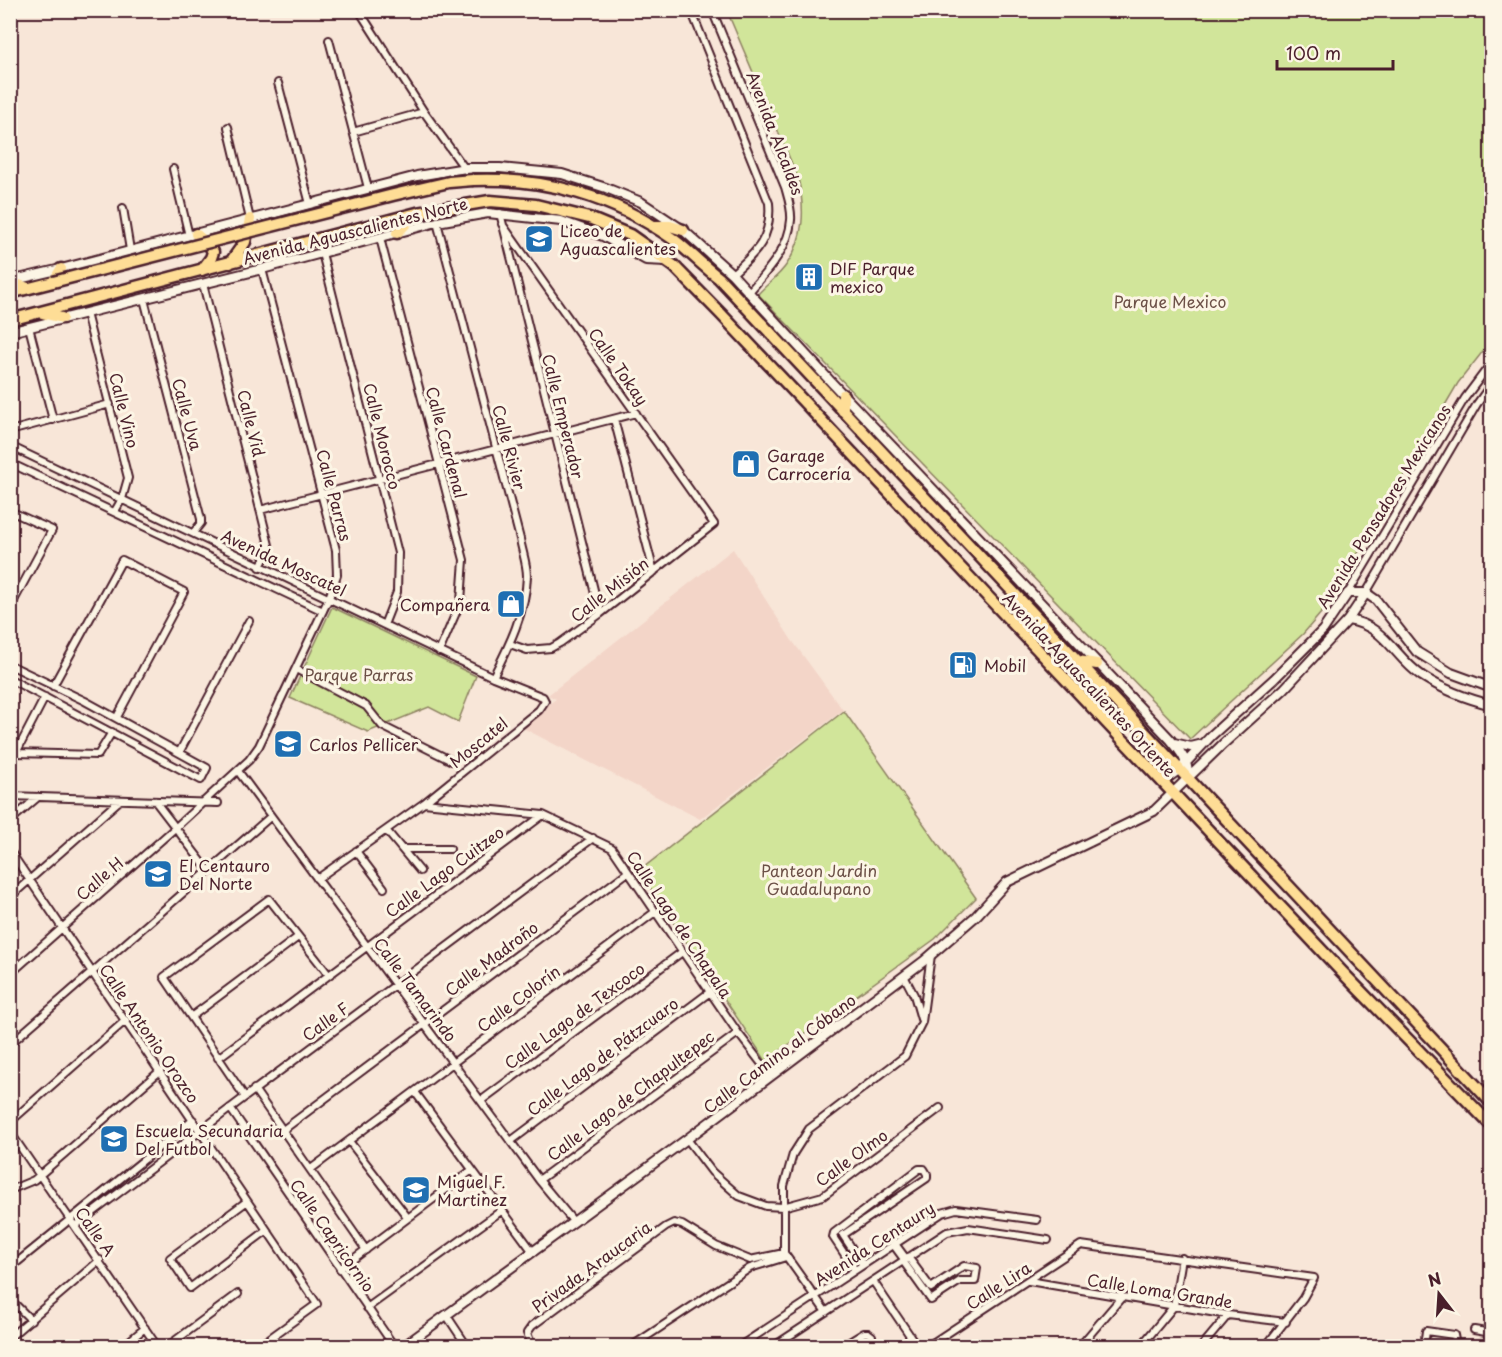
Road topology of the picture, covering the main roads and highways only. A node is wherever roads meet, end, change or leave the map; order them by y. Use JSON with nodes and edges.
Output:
{"nodes":[{"id":1,"x":417,"y":213,"type":"junction"},
{"id":2,"x":250,"y":219,"type":"road end"},
{"id":3,"x":652,"y":226,"type":"junction"},
{"id":4,"x":683,"y":230,"type":"road end"},
{"id":5,"x":397,"y":233,"type":"road end"},
{"id":6,"x":192,"y":235,"type":"road end"},
{"id":7,"x":667,"y":261,"type":"joint"},
{"id":8,"x":230,"y":263,"type":"junction"},
{"id":9,"x":61,"y":269,"type":"road end"},
{"id":10,"x":202,"y":270,"type":"junction"},
{"id":11,"x":719,"y":278,"type":"joint"},
{"id":12,"x":10,"y":281,"type":"edge"},
{"id":13,"x":53,"y":282,"type":"junction"},
{"id":14,"x":28,"y":288,"type":"junction"},
{"id":15,"x":10,"y":293,"type":"edge"},
{"id":16,"x":42,"y":313,"type":"junction"},
{"id":17,"x":63,"y":318,"type":"road end"},
{"id":18,"x":10,"y":320,"type":"edge"},
{"id":19,"x":843,"y":395,"type":"road end"},
{"id":20,"x":843,"y":411,"type":"junction"},
{"id":21,"x":902,"y":474,"type":"junction"},
{"id":22,"x":888,"y":489,"type":"junction"},
{"id":23,"x":1078,"y":661,"type":"junction"},
{"id":24,"x":1097,"y":664,"type":"road end"},
{"id":25,"x":1491,"y":1103,"type":"edge"},
{"id":26,"x":1491,"y":1126,"type":"edge"}],
"edges":[{"from":1,"to":5,"type":"main road"},
{"from":1,"to":7,"type":"main road","name":"Avenida Aguascalientes Norte"},
{"from":1,"to":8,"type":"main road","name":"Avenida Aguascalientes Norte"},
{"from":2,"to":8,"type":"main road"},
{"from":3,"to":4,"type":"main road"},
{"from":3,"to":11,"type":"main road","name":"Avenida Aguascalientes Norte"},
{"from":3,"to":13,"type":"main road","name":"Avenida Aguascalientes Norte","bridge":true},
{"from":6,"to":10,"type":"main road"},
{"from":7,"to":22,"type":"main road","name":"Avenida Aguascalientes Oriente"},
{"from":8,"to":10,"type":"main road","name":"Avenida Aguascalientes Norte"},
{"from":9,"to":13,"type":"main road"},
{"from":10,"to":16,"type":"main road","name":"Avenida Aguascalientes Norte"},
{"from":11,"to":20,"type":"main road","name":"Avenida Aguascalientes Oriente"},
{"from":12,"to":14,"type":"main road"},
{"from":13,"to":14,"type":"main road","name":"Avenida Aguascalientes Norte"},
{"from":14,"to":15,"type":"main road","name":"Avenida Aguascalientes Norte"},
{"from":16,"to":17,"type":"main road"},
{"from":16,"to":18,"type":"main road","name":"Avenida Aguascalientes Norte"},
{"from":19,"to":20,"type":"main road"},
{"from":20,"to":21,"type":"main road","name":"Avenida Aguascalientes Oriente"},
{"from":21,"to":22,"type":"main road"},
{"from":21,"to":23,"type":"main road","name":"Avenida Aguascalientes Oriente"},
{"from":22,"to":26,"type":"main road","name":"Avenida Aguascalientes Oriente"},
{"from":23,"to":24,"type":"main road"},
{"from":23,"to":25,"type":"main road","name":"Avenida Aguascalientes Oriente"}]}
